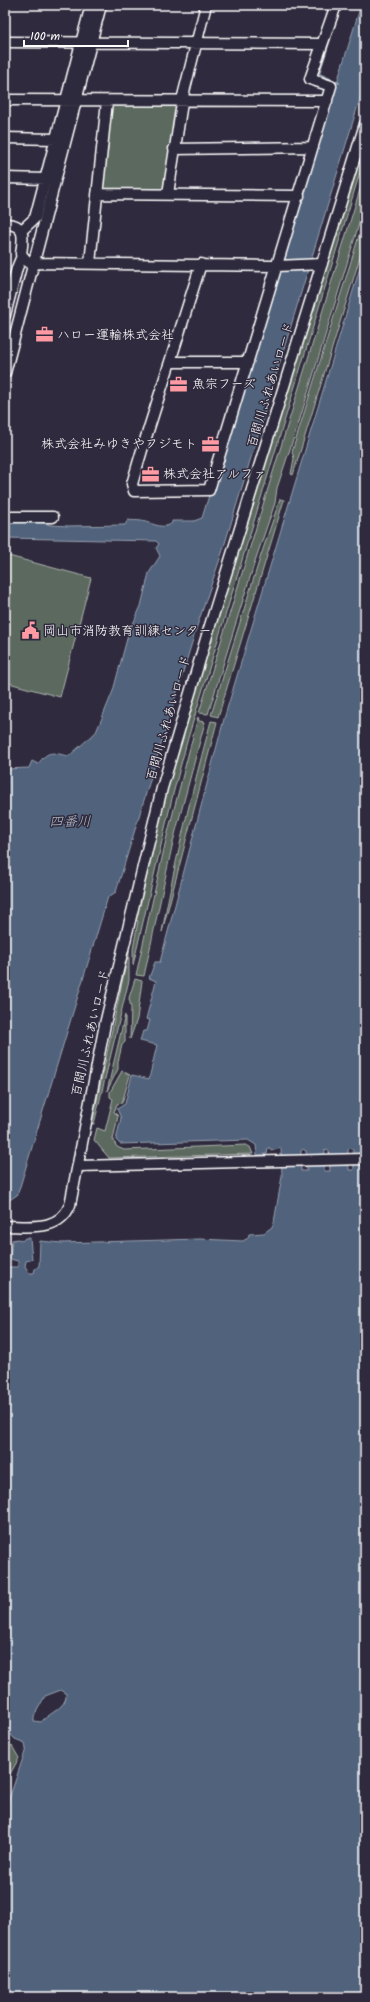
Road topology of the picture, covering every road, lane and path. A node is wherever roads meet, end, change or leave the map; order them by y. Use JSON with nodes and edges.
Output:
{"nodes":[{"id":1,"x":91,"y":5,"type":"edge"},
{"id":2,"x":101,"y":5,"type":"edge"},
{"id":3,"x":206,"y":5,"type":"edge"},
{"id":4,"x":336,"y":5,"type":"edge"},
{"id":5,"x":5,"y":42,"type":"edge"},
{"id":6,"x":87,"y":43,"type":"junction"},
{"id":7,"x":196,"y":43,"type":"junction"},
{"id":8,"x":322,"y":44,"type":"junction"},
{"id":9,"x":5,"y":100,"type":"edge"},
{"id":10,"x":72,"y":100,"type":"junction"},
{"id":11,"x":183,"y":100,"type":"junction"},
{"id":12,"x":108,"y":101,"type":"junction"},
{"id":13,"x":327,"y":101,"type":"junction"},
{"id":14,"x":365,"y":124,"type":"edge"},
{"id":15,"x":5,"y":138,"type":"edge"},
{"id":16,"x":56,"y":139,"type":"junction"},
{"id":17,"x":313,"y":147,"type":"junction"},
{"id":18,"x":174,"y":149,"type":"junction"},
{"id":19,"x":5,"y":178,"type":"edge"},
{"id":20,"x":46,"y":179,"type":"junction"},
{"id":21,"x":97,"y":194,"type":"junction"},
{"id":22,"x":168,"y":194,"type":"junction"},
{"id":23,"x":298,"y":196,"type":"junction"},
{"id":24,"x":5,"y":224,"type":"edge"},
{"id":25,"x":21,"y":231,"type":"junction"},
{"id":26,"x":29,"y":261,"type":"junction"},
{"id":27,"x":90,"y":264,"type":"junction"},
{"id":28,"x":200,"y":264,"type":"junction"},
{"id":29,"x":322,"y":264,"type":"junction"},
{"id":30,"x":280,"y":266,"type":"junction"},
{"id":31,"x":8,"y":289,"type":"edge"},
{"id":32,"x":5,"y":315,"type":"edge"},
{"id":33,"x":170,"y":362,"type":"junction"},
{"id":34,"x":248,"y":362,"type":"junction"},
{"id":35,"x":5,"y":373,"type":"edge"},
{"id":36,"x":5,"y":517,"type":"edge"},
{"id":37,"x":53,"y":517,"type":"dead end"},
{"id":38,"x":365,"y":1159,"type":"edge"},
{"id":39,"x":79,"y":1166,"type":"junction"},
{"id":40,"x":5,"y":1226,"type":"edge"}],
"edges":[{"from":1,"to":6,"type":"street"},
{"from":2,"to":6,"type":"street"},
{"from":3,"to":7,"type":"street"},
{"from":4,"to":8,"type":"street"},
{"from":5,"to":6,"type":"street"},
{"from":6,"to":7,"type":"street"},
{"from":6,"to":10,"type":"street"},
{"from":7,"to":8,"type":"street"},
{"from":7,"to":11,"type":"street"},
{"from":8,"to":13,"type":"street"},
{"from":9,"to":10,"type":"street"},
{"from":10,"to":12,"type":"street"},
{"from":10,"to":16,"type":"street"},
{"from":10,"to":26,"type":"street"},
{"from":11,"to":12,"type":"street"},
{"from":11,"to":13,"type":"street"},
{"from":11,"to":18,"type":"street"},
{"from":12,"to":21,"type":"street"},
{"from":13,"to":17,"type":"street"},
{"from":14,"to":29,"type":"street","name":"百間川ふれあいロード"},
{"from":15,"to":16,"type":"street"},
{"from":16,"to":20,"type":"street"},
{"from":17,"to":18,"type":"street"},
{"from":17,"to":23,"type":"street"},
{"from":18,"to":22,"type":"street"},
{"from":19,"to":20,"type":"street"},
{"from":20,"to":25,"type":"street"},
{"from":21,"to":22,"type":"street"},
{"from":21,"to":27,"type":"street"},
{"from":22,"to":23,"type":"street"},
{"from":23,"to":30,"type":"street"},
{"from":24,"to":25,"type":"street"},
{"from":25,"to":26,"type":"street"},
{"from":26,"to":27,"type":"street"},
{"from":26,"to":31,"type":"street"},
{"from":26,"to":35,"type":"street"},
{"from":27,"to":28,"type":"street"},
{"from":28,"to":30,"type":"street"},
{"from":28,"to":33,"type":"street"},
{"from":29,"to":30,"type":"street"},
{"from":29,"to":39,"type":"street","name":"百間川ふれあいロード"},
{"from":30,"to":34,"type":"street"},
{"from":31,"to":32,"type":"street"},
{"from":33,"to":34,"type":"street"},
{"from":33,"to":34,"type":"street"},
{"from":36,"to":37,"type":"street"},
{"from":38,"to":39,"type":"street"},
{"from":39,"to":40,"type":"street","name":"百間川ふれあいロード"}]}
